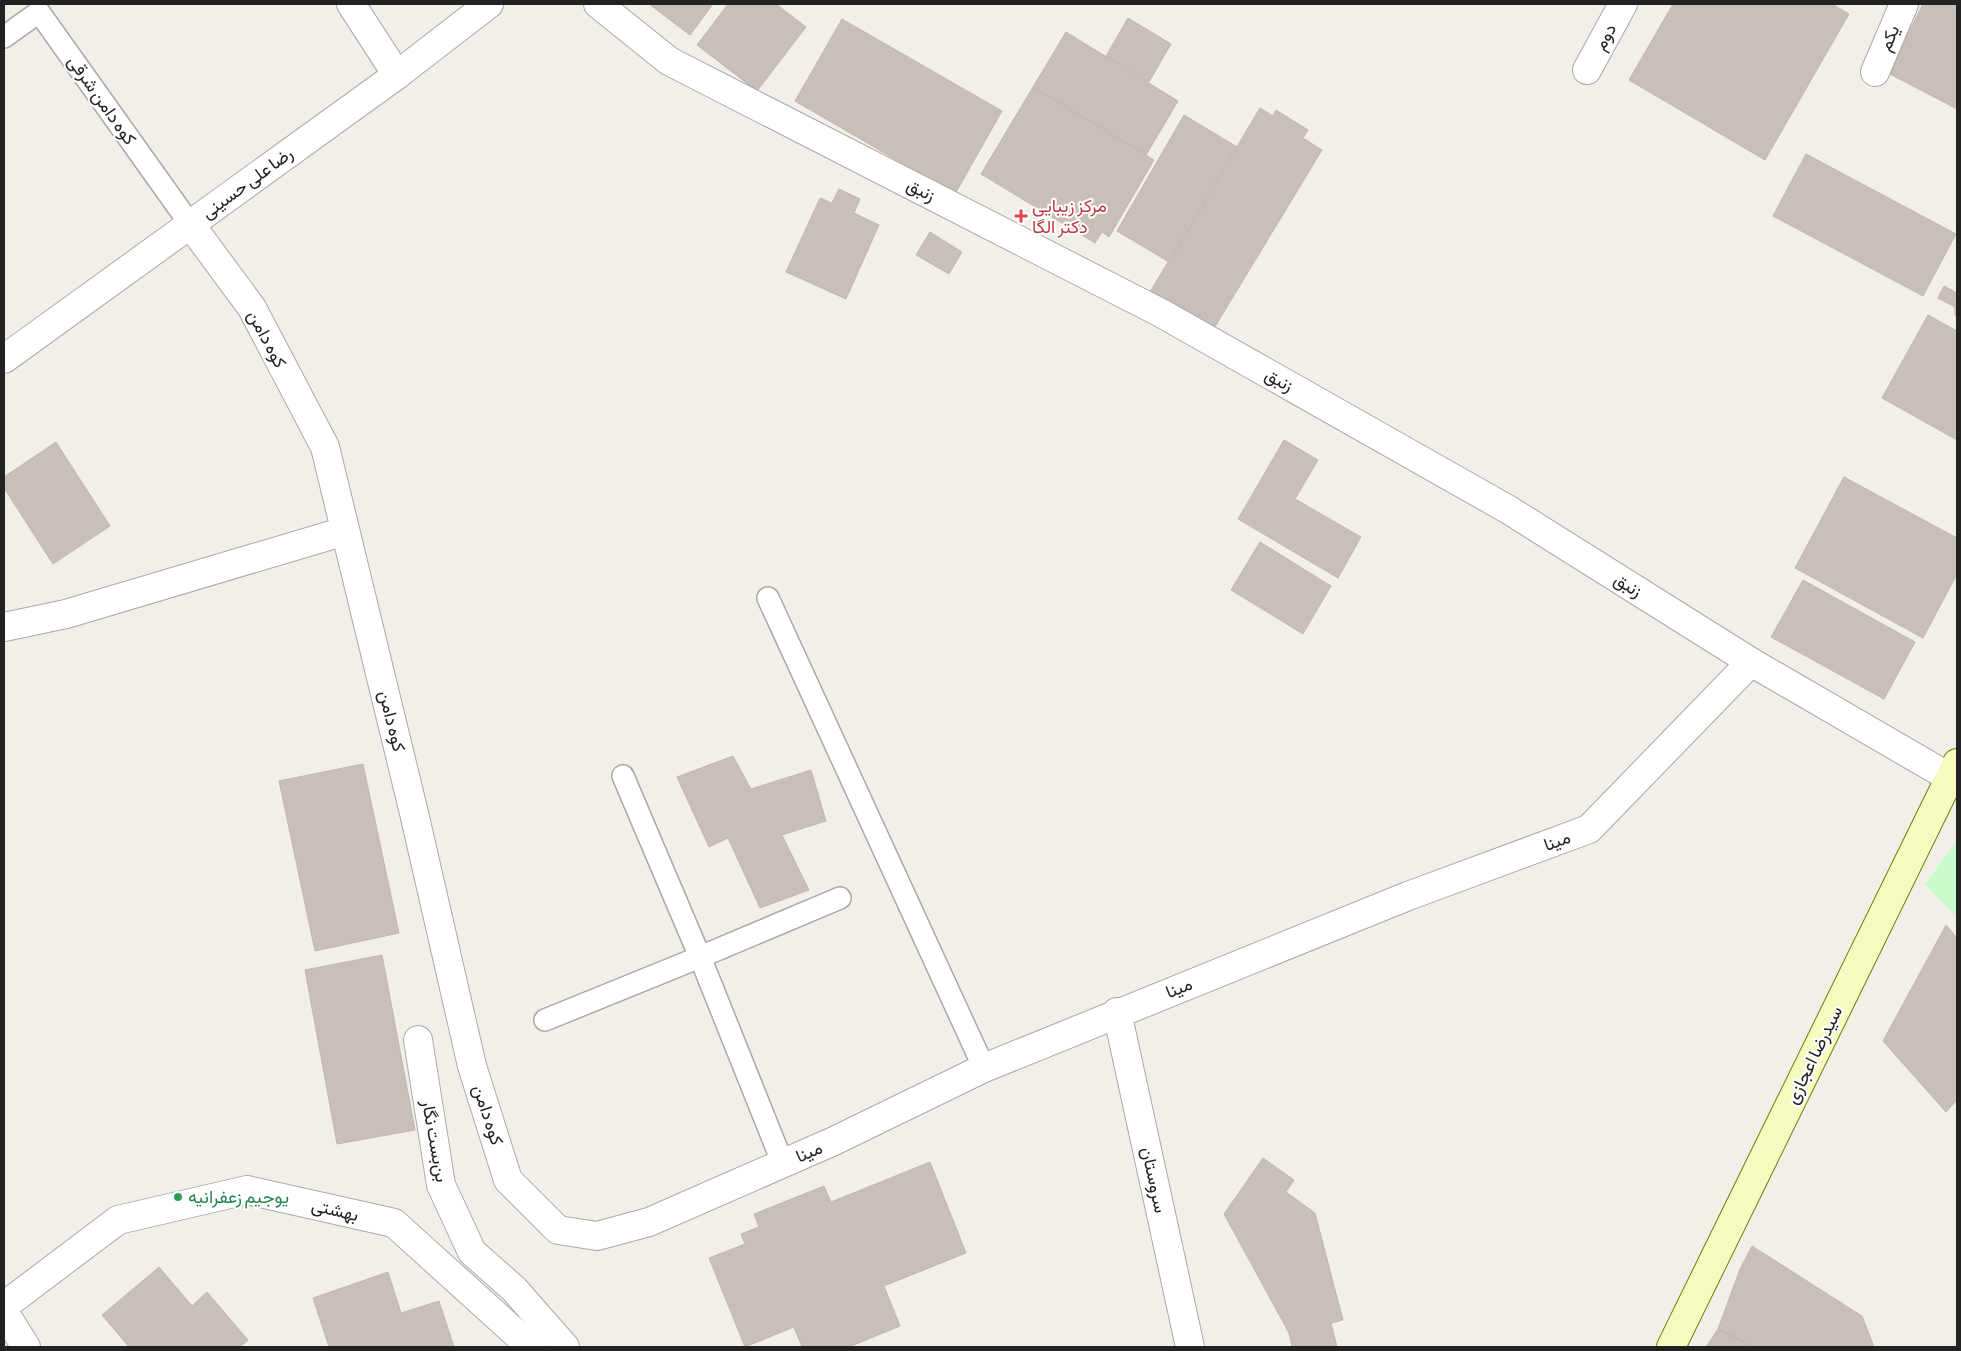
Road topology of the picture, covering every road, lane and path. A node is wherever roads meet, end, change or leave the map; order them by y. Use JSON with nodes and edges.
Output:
{"nodes":[{"id":1,"x":351,"y":4,"type":"edge"},
{"id":2,"x":489,"y":4,"type":"edge"},
{"id":3,"x":598,"y":4,"type":"edge"},
{"id":4,"x":1623,"y":4,"type":"edge"},
{"id":5,"x":1904,"y":4,"type":"edge"},
{"id":6,"x":4,"y":37,"type":"edge"},
{"id":7,"x":1587,"y":70,"type":"dead end"},
{"id":8,"x":1875,"y":72,"type":"dead end"},
{"id":9,"x":396,"y":75,"type":"junction"},
{"id":10,"x":190,"y":224,"type":"junction"},
{"id":11,"x":4,"y":359,"type":"edge"},
{"id":12,"x":345,"y":531,"type":"junction"},
{"id":13,"x":768,"y":598,"type":"dead end"},
{"id":14,"x":4,"y":627,"type":"edge"},
{"id":15,"x":1752,"y":662,"type":"junction"},
{"id":16,"x":1953,"y":770,"type":"edge"},
{"id":17,"x":623,"y":776,"type":"dead end"},
{"id":18,"x":840,"y":898,"type":"dead end"},
{"id":19,"x":700,"y":957,"type":"junction"},
{"id":20,"x":1117,"y":1012,"type":"junction"},
{"id":21,"x":545,"y":1020,"type":"dead end"},
{"id":22,"x":418,"y":1040,"type":"dead end"},
{"id":23,"x":984,"y":1068,"type":"junction"},
{"id":24,"x":782,"y":1164,"type":"junction"},
{"id":25,"x":558,"y":1230,"type":"joint"},
{"id":26,"x":4,"y":1306,"type":"edge"},
{"id":27,"x":4,"y":1312,"type":"edge"},
{"id":28,"x":26,"y":1347,"type":"edge"},
{"id":29,"x":531,"y":1347,"type":"edge"},
{"id":30,"x":565,"y":1347,"type":"edge"},
{"id":31,"x":1190,"y":1347,"type":"edge"},
{"id":32,"x":1671,"y":1347,"type":"edge"}],
"edges":[{"from":1,"to":9,"type":"street"},
{"from":2,"to":9,"type":"street","name":"رضا علی حسینی"},
{"from":3,"to":15,"type":"street","name":"زنبق"},
{"from":4,"to":7,"type":"street","name":"دوم"},
{"from":5,"to":8,"type":"street","name":"یکم"},
{"from":6,"to":10,"type":"lane","name":"کوه دامن شرقی"},
{"from":9,"to":10,"type":"street","name":"رضا علی حسینی"},
{"from":10,"to":11,"type":"street","name":"رضا علی حسینی"},
{"from":10,"to":12,"type":"street","name":"کوه دامن"},
{"from":12,"to":14,"type":"street"},
{"from":12,"to":25,"type":"street","name":"کوه دامن"},
{"from":13,"to":23,"type":"lane"},
{"from":15,"to":16,"type":"street","name":"زنبق"},
{"from":15,"to":20,"type":"street","name":"مینا"},
{"from":16,"to":32,"type":"main road","name":"سیدرضا اعجازی"},
{"from":17,"to":19,"type":"lane"},
{"from":18,"to":19,"type":"lane"},
{"from":19,"to":21,"type":"lane"},
{"from":19,"to":24,"type":"lane"},
{"from":20,"to":23,"type":"street","name":"مینا"},
{"from":20,"to":31,"type":"street","name":"سروستان"},
{"from":22,"to":30,"type":"street","name":"بن‌بست نگار"},
{"from":23,"to":24,"type":"street","name":"مینا"},
{"from":24,"to":25,"type":"street","name":"مینا"},
{"from":26,"to":29,"type":"street","name":"بهشتی"},
{"from":27,"to":28,"type":"street"}]}
